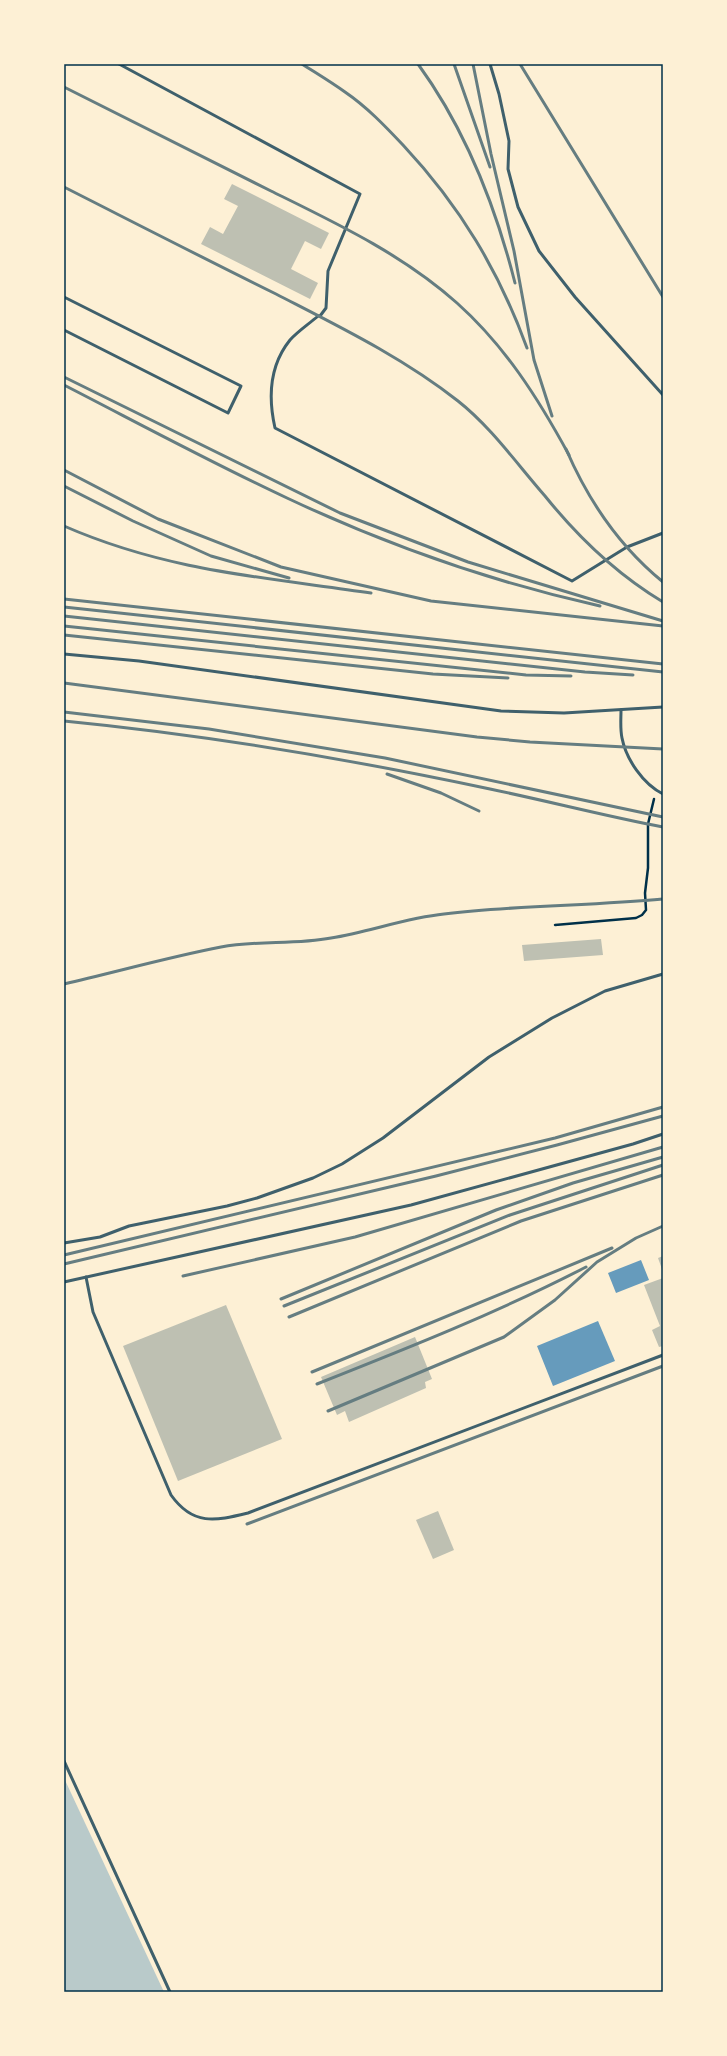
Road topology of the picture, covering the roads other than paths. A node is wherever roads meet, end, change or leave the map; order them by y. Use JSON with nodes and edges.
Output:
{"nodes":[{"id":1,"x":119,"y":64,"type":"edge"},
{"id":2,"x":490,"y":64,"type":"edge"},
{"id":3,"x":64,"y":297,"type":"edge"},
{"id":4,"x":64,"y":330,"type":"edge"},
{"id":5,"x":663,"y":396,"type":"edge"},
{"id":6,"x":663,"y":533,"type":"edge"},
{"id":7,"x":64,"y":654,"type":"edge"},
{"id":8,"x":663,"y":707,"type":"edge"},
{"id":9,"x":621,"y":710,"type":"junction"},
{"id":10,"x":663,"y":794,"type":"edge"},
{"id":11,"x":663,"y":974,"type":"edge"},
{"id":12,"x":663,"y":1134,"type":"edge"},
{"id":13,"x":64,"y":1243,"type":"edge"},
{"id":14,"x":86,"y":1277,"type":"junction"},
{"id":15,"x":64,"y":1282,"type":"edge"},
{"id":16,"x":663,"y":1355,"type":"edge"},
{"id":17,"x":64,"y":1761,"type":"edge"},
{"id":18,"x":170,"y":1992,"type":"edge"}],
"edges":[{"from":1,"to":6,"type":"lane"},
{"from":2,"to":5,"type":"lane"},
{"from":3,"to":4,"type":"lane"},
{"from":7,"to":9,"type":"lane"},
{"from":8,"to":9,"type":"lane"},
{"from":9,"to":10,"type":"lane"},
{"from":11,"to":13,"type":"lane"},
{"from":12,"to":14,"type":"lane"},
{"from":14,"to":15,"type":"lane"},
{"from":14,"to":16,"type":"lane"},
{"from":17,"to":18,"type":"lane"}]}
